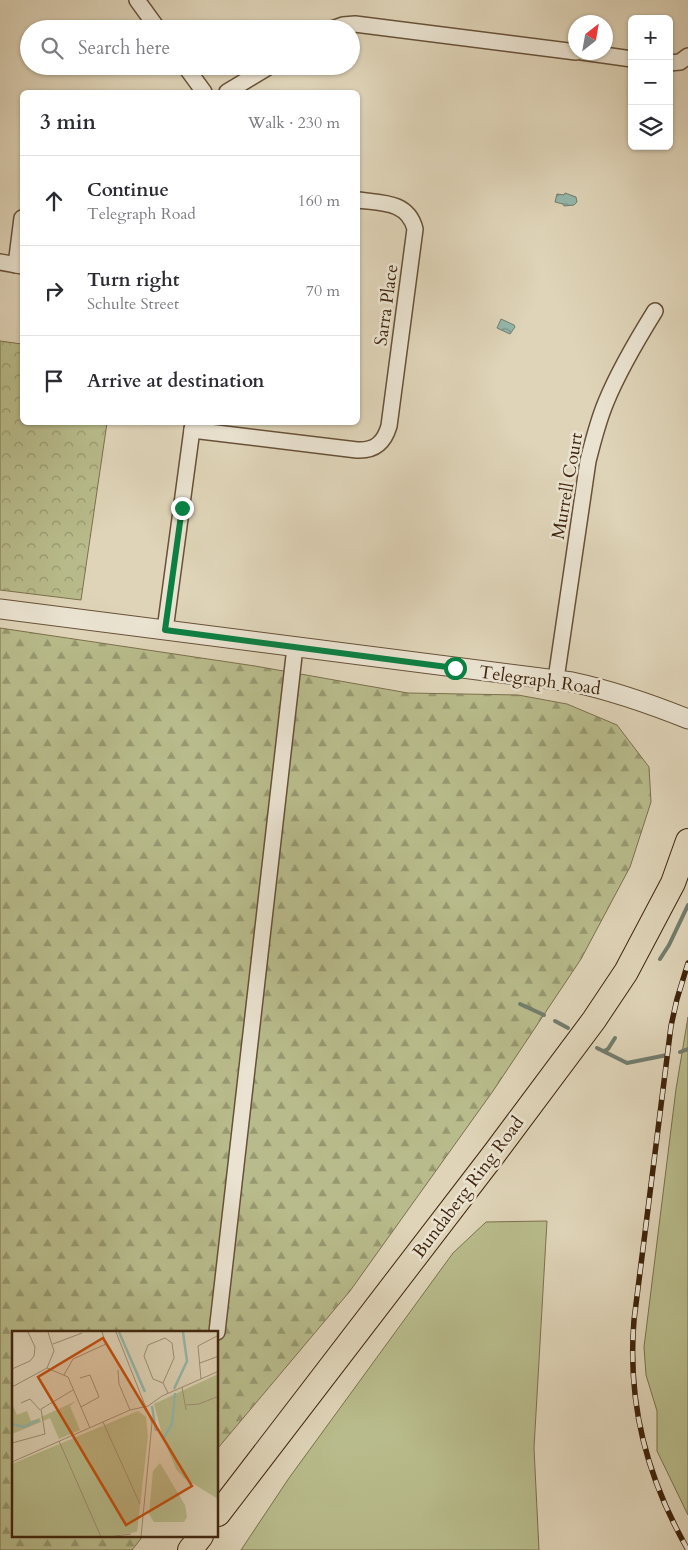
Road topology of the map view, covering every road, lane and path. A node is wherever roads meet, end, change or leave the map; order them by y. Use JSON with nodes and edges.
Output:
{"nodes":[{"id":1,"x":137,"y":0,"type":"edge"},
{"id":2,"x":151,"y":20,"type":"edge"},
{"id":3,"x":360,"y":25,"type":"edge"},
{"id":4,"x":568,"y":51,"type":"edge"},
{"id":5,"x":613,"y":56,"type":"edge"},
{"id":6,"x":628,"y":58,"type":"edge"},
{"id":7,"x":687,"y":59,"type":"edge"},
{"id":8,"x":673,"y":63,"type":"edge"},
{"id":9,"x":192,"y":75,"type":"edge"},
{"id":10,"x":255,"y":75,"type":"edge"},
{"id":11,"x":203,"y":90,"type":"edge"},
{"id":12,"x":230,"y":90,"type":"edge"},
{"id":13,"x":360,"y":200,"type":"edge"},
{"id":14,"x":20,"y":249,"type":"edge"},
{"id":15,"x":0,"y":262,"type":"edge"},
{"id":16,"x":19,"y":265,"type":"edge"},
{"id":17,"x":655,"y":311,"type":"dead end"},
{"id":18,"x":193,"y":426,"type":"edge"},
{"id":19,"x":0,"y":609,"type":"edge"},
{"id":20,"x":165,"y":630,"type":"junction"},
{"id":21,"x":295,"y":647,"type":"junction"},
{"id":22,"x":556,"y":680,"type":"junction"},
{"id":23,"x":688,"y":719,"type":"edge"},
{"id":24,"x":688,"y":841,"type":"edge"},
{"id":25,"x":217,"y":1331,"type":"edge"},
{"id":26,"x":219,"y":1513,"type":"edge"},
{"id":27,"x":199,"y":1538,"type":"edge"},
{"id":28,"x":190,"y":1550,"type":"edge"}],
"edges":[{"from":1,"to":2,"type":"street"},
{"from":3,"to":4,"type":"street"},
{"from":5,"to":6,"type":"street"},
{"from":7,"to":8,"type":"street"},
{"from":9,"to":11,"type":"street"},
{"from":10,"to":12,"type":"street"},
{"from":13,"to":18,"type":"street","name":"Sarra Place"},
{"from":14,"to":16,"type":"street"},
{"from":15,"to":16,"type":"street"},
{"from":17,"to":22,"type":"street","name":"Murrell Court"},
{"from":18,"to":20,"type":"street"},
{"from":19,"to":20,"type":"street","name":"Telegraph Road"},
{"from":20,"to":21,"type":"street","name":"Telegraph Road"},
{"from":21,"to":22,"type":"street","name":"Telegraph Road"},
{"from":21,"to":25,"type":"street"},
{"from":22,"to":23,"type":"street","name":"Telegraph Road"},
{"from":24,"to":26,"type":"main road","name":"Bundaberg Ring Road"},
{"from":27,"to":28,"type":"main road"}]}
